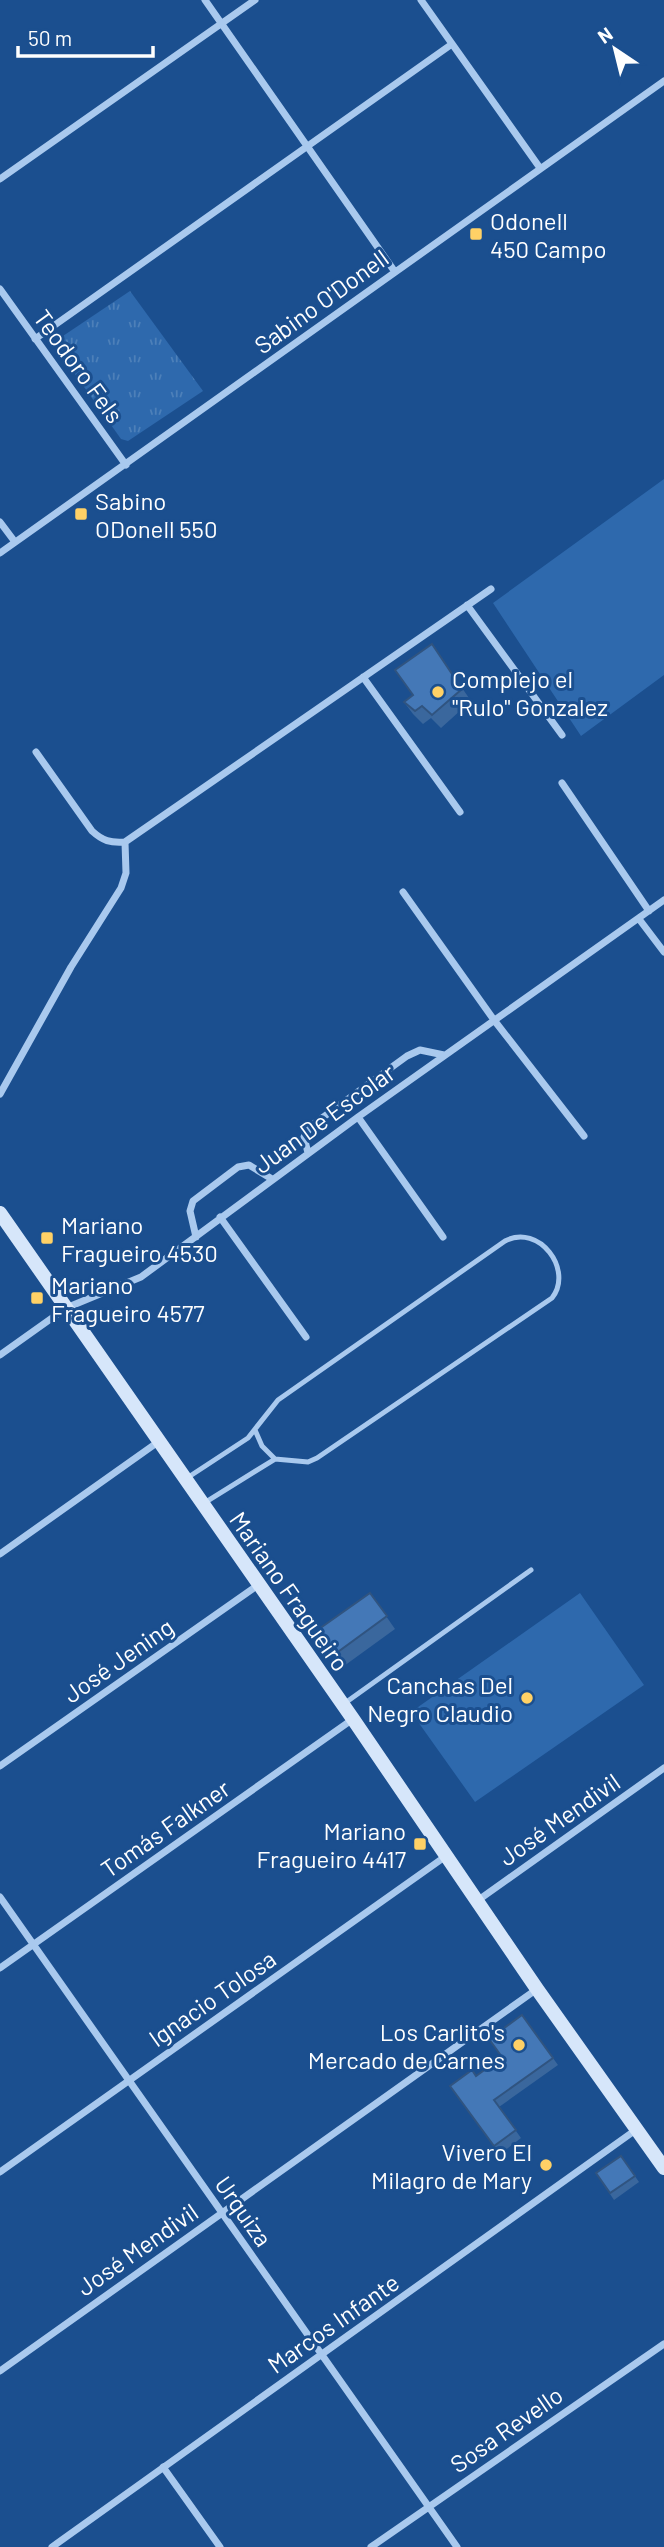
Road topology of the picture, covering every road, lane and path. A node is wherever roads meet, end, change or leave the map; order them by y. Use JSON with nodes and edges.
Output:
{"nodes":[{"id":1,"x":205,"y":0,"type":"edge"},
{"id":2,"x":255,"y":0,"type":"edge"},
{"id":3,"x":421,"y":0,"type":"edge"},
{"id":4,"x":220,"y":24,"type":"junction"},
{"id":5,"x":452,"y":44,"type":"junction"},
{"id":6,"x":664,"y":81,"type":"edge"},
{"id":7,"x":307,"y":147,"type":"junction"},
{"id":8,"x":540,"y":168,"type":"junction"},
{"id":9,"x":0,"y":179,"type":"edge"},
{"id":10,"x":395,"y":272,"type":"junction"},
{"id":11,"x":0,"y":289,"type":"edge"},
{"id":12,"x":36,"y":339,"type":"junction"},
{"id":13,"x":126,"y":465,"type":"junction"},
{"id":14,"x":0,"y":522,"type":"edge"},
{"id":15,"x":15,"y":542,"type":"junction"},
{"id":16,"x":0,"y":553,"type":"edge"},
{"id":17,"x":491,"y":589,"type":"dead end"},
{"id":18,"x":467,"y":606,"type":"junction"},
{"id":19,"x":363,"y":677,"type":"junction"},
{"id":20,"x":562,"y":735,"type":"dead end"},
{"id":21,"x":36,"y":752,"type":"dead end"},
{"id":22,"x":562,"y":783,"type":"dead end"},
{"id":23,"x":460,"y":812,"type":"dead end"},
{"id":24,"x":125,"y":842,"type":"junction"},
{"id":25,"x":403,"y":892,"type":"dead end"},
{"id":26,"x":664,"y":900,"type":"edge"},
{"id":27,"x":649,"y":911,"type":"junction"},
{"id":28,"x":639,"y":919,"type":"junction"},
{"id":29,"x":664,"y":952,"type":"edge"},
{"id":30,"x":494,"y":1020,"type":"junction"},
{"id":31,"x":444,"y":1055,"type":"junction"},
{"id":32,"x":0,"y":1094,"type":"edge"},
{"id":33,"x":358,"y":1117,"type":"junction"},
{"id":34,"x":584,"y":1136,"type":"dead end"},
{"id":35,"x":308,"y":1153,"type":"junction"},
{"id":36,"x":272,"y":1179,"type":"junction"},
{"id":37,"x":0,"y":1213,"type":"edge"},
{"id":38,"x":220,"y":1217,"type":"junction"},
{"id":39,"x":196,"y":1237,"type":"junction"},
{"id":40,"x":443,"y":1237,"type":"dead end"},
{"id":41,"x":66,"y":1308,"type":"junction"},
{"id":42,"x":306,"y":1337,"type":"dead end"},
{"id":43,"x":0,"y":1355,"type":"edge"},
{"id":44,"x":255,"y":1430,"type":"junction"},
{"id":45,"x":158,"y":1442,"type":"junction"},
{"id":46,"x":275,"y":1459,"type":"junction"},
{"id":47,"x":184,"y":1480,"type":"junction"},
{"id":48,"x":202,"y":1505,"type":"junction"},
{"id":49,"x":0,"y":1553,"type":"edge"},
{"id":50,"x":531,"y":1570,"type":"dead end"},
{"id":51,"x":258,"y":1585,"type":"junction"},
{"id":52,"x":342,"y":1705,"type":"junction"},
{"id":53,"x":353,"y":1719,"type":"junction"},
{"id":54,"x":0,"y":1766,"type":"edge"},
{"id":55,"x":664,"y":1768,"type":"edge"},
{"id":56,"x":446,"y":1856,"type":"junction"},
{"id":57,"x":0,"y":1897,"type":"edge"},
{"id":58,"x":476,"y":1902,"type":"junction"},
{"id":59,"x":34,"y":1945,"type":"junction"},
{"id":60,"x":0,"y":1968,"type":"edge"},
{"id":61,"x":537,"y":1989,"type":"junction"},
{"id":62,"x":129,"y":2081,"type":"junction"},
{"id":63,"x":637,"y":2129,"type":"junction"},
{"id":64,"x":664,"y":2168,"type":"edge"},
{"id":65,"x":0,"y":2172,"type":"edge"},
{"id":66,"x":222,"y":2213,"type":"junction"},
{"id":67,"x":664,"y":2343,"type":"edge"},
{"id":68,"x":322,"y":2354,"type":"junction"},
{"id":69,"x":0,"y":2371,"type":"edge"},
{"id":70,"x":163,"y":2467,"type":"junction"},
{"id":71,"x":429,"y":2507,"type":"junction"},
{"id":72,"x":52,"y":2547,"type":"edge"},
{"id":73,"x":220,"y":2547,"type":"edge"},
{"id":74,"x":371,"y":2547,"type":"edge"},
{"id":75,"x":457,"y":2547,"type":"edge"}],
"edges":[{"from":1,"to":4,"type":"street"},
{"from":2,"to":4,"type":"street"},
{"from":3,"to":5,"type":"street"},
{"from":4,"to":7,"type":"street"},
{"from":4,"to":9,"type":"street"},
{"from":5,"to":7,"type":"street"},
{"from":5,"to":8,"type":"street"},
{"from":6,"to":8,"type":"street","name":"Sabino O'Donell"},
{"from":7,"to":10,"type":"street"},
{"from":7,"to":12,"type":"street"},
{"from":8,"to":10,"type":"street","name":"Sabino O'Donell"},
{"from":10,"to":13,"type":"street","name":"Sabino O'Donell"},
{"from":11,"to":12,"type":"street","name":"Teodoro Fels"},
{"from":12,"to":13,"type":"street","name":"Teodoro Fels"},
{"from":13,"to":15,"type":"street","name":"Sabino O'Donell"},
{"from":14,"to":15,"type":"street"},
{"from":15,"to":16,"type":"street","name":"Sabino O'Donell"},
{"from":17,"to":18,"type":"street"},
{"from":18,"to":19,"type":"street"},
{"from":18,"to":20,"type":"street"},
{"from":19,"to":23,"type":"street"},
{"from":19,"to":24,"type":"street"},
{"from":21,"to":24,"type":"street"},
{"from":22,"to":27,"type":"street"},
{"from":24,"to":32,"type":"street"},
{"from":25,"to":30,"type":"street"},
{"from":26,"to":27,"type":"street","name":"Juan De Escolar"},
{"from":27,"to":28,"type":"street","name":"Juan De Escolar"},
{"from":28,"to":29,"type":"street"},
{"from":28,"to":30,"type":"street","name":"Juan De Escolar"},
{"from":30,"to":31,"type":"street","name":"Juan De Escolar"},
{"from":30,"to":34,"type":"street"},
{"from":31,"to":33,"type":"street","name":"Juan De Escolar"},
{"from":31,"to":35,"type":"street"},
{"from":33,"to":35,"type":"street","name":"Juan De Escolar"},
{"from":33,"to":40,"type":"street"},
{"from":35,"to":36,"type":"street","name":"Juan De Escolar"},
{"from":36,"to":38,"type":"street","name":"Juan De Escolar"},
{"from":36,"to":39,"type":"street"},
{"from":37,"to":41,"type":"main road","name":"Mariano Fragueiro"},
{"from":38,"to":39,"type":"street","name":"Juan De Escolar"},
{"from":38,"to":42,"type":"street"},
{"from":39,"to":41,"type":"street","name":"Juan De Escolar"},
{"from":41,"to":43,"type":"street","name":"Juan De Escolar"},
{"from":41,"to":45,"type":"main road","name":"Mariano Fragueiro"},
{"from":44,"to":46,"type":"lane"},
{"from":44,"to":46,"type":"lane"},
{"from":44,"to":47,"type":"lane"},
{"from":45,"to":47,"type":"main road","name":"Mariano Fragueiro"},
{"from":45,"to":49,"type":"street"},
{"from":46,"to":48,"type":"lane"},
{"from":47,"to":48,"type":"main road","name":"Mariano Fragueiro"},
{"from":48,"to":51,"type":"main road","name":"Mariano Fragueiro"},
{"from":50,"to":52,"type":"lane"},
{"from":51,"to":52,"type":"main road","name":"Mariano Fragueiro"},
{"from":51,"to":54,"type":"street","name":"José Jening"},
{"from":52,"to":53,"type":"main road","name":"Mariano Fragueiro"},
{"from":53,"to":56,"type":"main road","name":"Mariano Fragueiro"},
{"from":53,"to":59,"type":"street","name":"Tomás Falkner"},
{"from":55,"to":58,"type":"street","name":"José Mendivil"},
{"from":56,"to":58,"type":"main road","name":"Mariano Fragueiro"},
{"from":56,"to":62,"type":"street","name":"Ignacio Tolosa"},
{"from":57,"to":59,"type":"street","name":"Urquiza"},
{"from":58,"to":61,"type":"main road","name":"Mariano Fragueiro"},
{"from":59,"to":60,"type":"street","name":"Tomás Falkner"},
{"from":59,"to":62,"type":"street","name":"Urquiza"},
{"from":61,"to":63,"type":"main road","name":"Mariano Fragueiro"},
{"from":61,"to":66,"type":"street","name":"José Mendivil"},
{"from":62,"to":65,"type":"street","name":"Ignacio Tolosa"},
{"from":62,"to":66,"type":"street","name":"Urquiza"},
{"from":63,"to":64,"type":"main road","name":"Mariano Fragueiro"},
{"from":63,"to":68,"type":"street","name":"Marcos Infante"},
{"from":66,"to":68,"type":"street","name":"Urquiza"},
{"from":66,"to":69,"type":"street","name":"José Mendivil"},
{"from":67,"to":71,"type":"street","name":"Sosa Revello"},
{"from":68,"to":70,"type":"street","name":"Marcos Infante"},
{"from":68,"to":71,"type":"street","name":"Urquiza"},
{"from":70,"to":72,"type":"street","name":"Marcos Infante"},
{"from":70,"to":73,"type":"street"},
{"from":71,"to":74,"type":"street","name":"Sosa Revello"},
{"from":71,"to":75,"type":"street","name":"Urquiza"}]}
